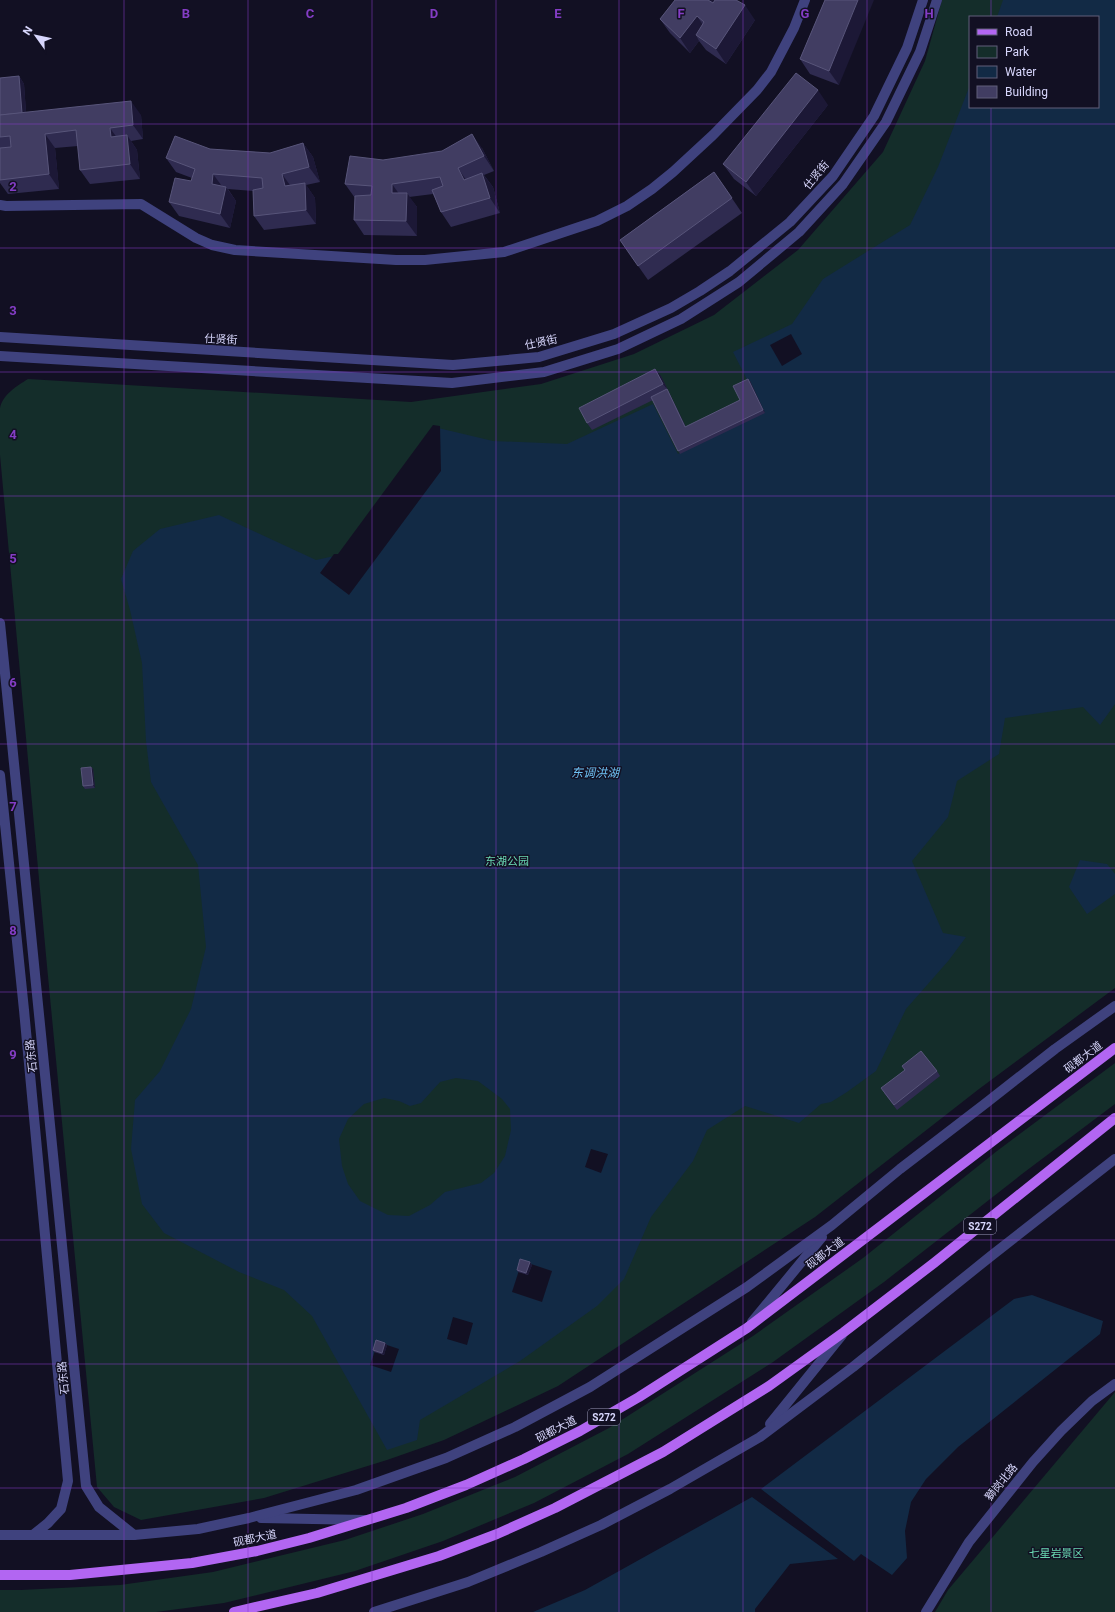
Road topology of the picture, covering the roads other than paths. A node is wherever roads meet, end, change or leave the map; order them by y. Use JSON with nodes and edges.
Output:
{"nodes":[{"id":1,"x":805,"y":0,"type":"edge"},
{"id":2,"x":923,"y":0,"type":"edge"},
{"id":3,"x":937,"y":0,"type":"edge"},
{"id":4,"x":0,"y":205,"type":"edge"},
{"id":5,"x":0,"y":337,"type":"edge"},
{"id":6,"x":0,"y":356,"type":"edge"},
{"id":7,"x":0,"y":623,"type":"edge"},
{"id":8,"x":0,"y":775,"type":"edge"},
{"id":9,"x":1115,"y":1006,"type":"edge"},
{"id":10,"x":1115,"y":1048,"type":"edge"},
{"id":11,"x":1115,"y":1118,"type":"edge"},
{"id":12,"x":1115,"y":1159,"type":"edge"},
{"id":13,"x":832,"y":1225,"type":"junction"},
{"id":14,"x":747,"y":1328,"type":"junction"},
{"id":15,"x":844,"y":1332,"type":"junction"},
{"id":16,"x":1115,"y":1384,"type":"edge"},
{"id":17,"x":760,"y":1437,"type":"junction"},
{"id":18,"x":248,"y":1518,"type":"junction"},
{"id":19,"x":369,"y":1520,"type":"junction"},
{"id":20,"x":0,"y":1535,"type":"edge"},
{"id":21,"x":33,"y":1535,"type":"junction"},
{"id":22,"x":134,"y":1535,"type":"junction"},
{"id":23,"x":0,"y":1576,"type":"edge"},
{"id":24,"x":234,"y":1612,"type":"edge"},
{"id":25,"x":374,"y":1612,"type":"edge"},
{"id":26,"x":926,"y":1612,"type":"edge"}],
"edges":[{"from":1,"to":4,"type":"street"},
{"from":2,"to":5,"type":"street","name":"仕贤街"},
{"from":3,"to":6,"type":"street"},
{"from":7,"to":22,"type":"street","name":"石东路"},
{"from":8,"to":21,"type":"street","name":"石东路"},
{"from":9,"to":13,"type":"street"},
{"from":10,"to":14,"type":"main road","name":"砚都大道","number":"S272"},
{"from":11,"to":15,"type":"main road","number":"S272"},
{"from":12,"to":17,"type":"street"},
{"from":13,"to":14,"type":"street"},
{"from":13,"to":18,"type":"street"},
{"from":14,"to":19,"type":"main road","name":"砚都大道","number":"S272"},
{"from":15,"to":17,"type":"street"},
{"from":15,"to":24,"type":"main road","number":"S272"},
{"from":16,"to":26,"type":"street","name":"獅岗北路"},
{"from":17,"to":25,"type":"street"},
{"from":18,"to":19,"type":"street"},
{"from":18,"to":22,"type":"street"},
{"from":19,"to":23,"type":"main road","name":"砚都大道","number":"S272"},
{"from":20,"to":21,"type":"street"},
{"from":21,"to":22,"type":"street"}]}
